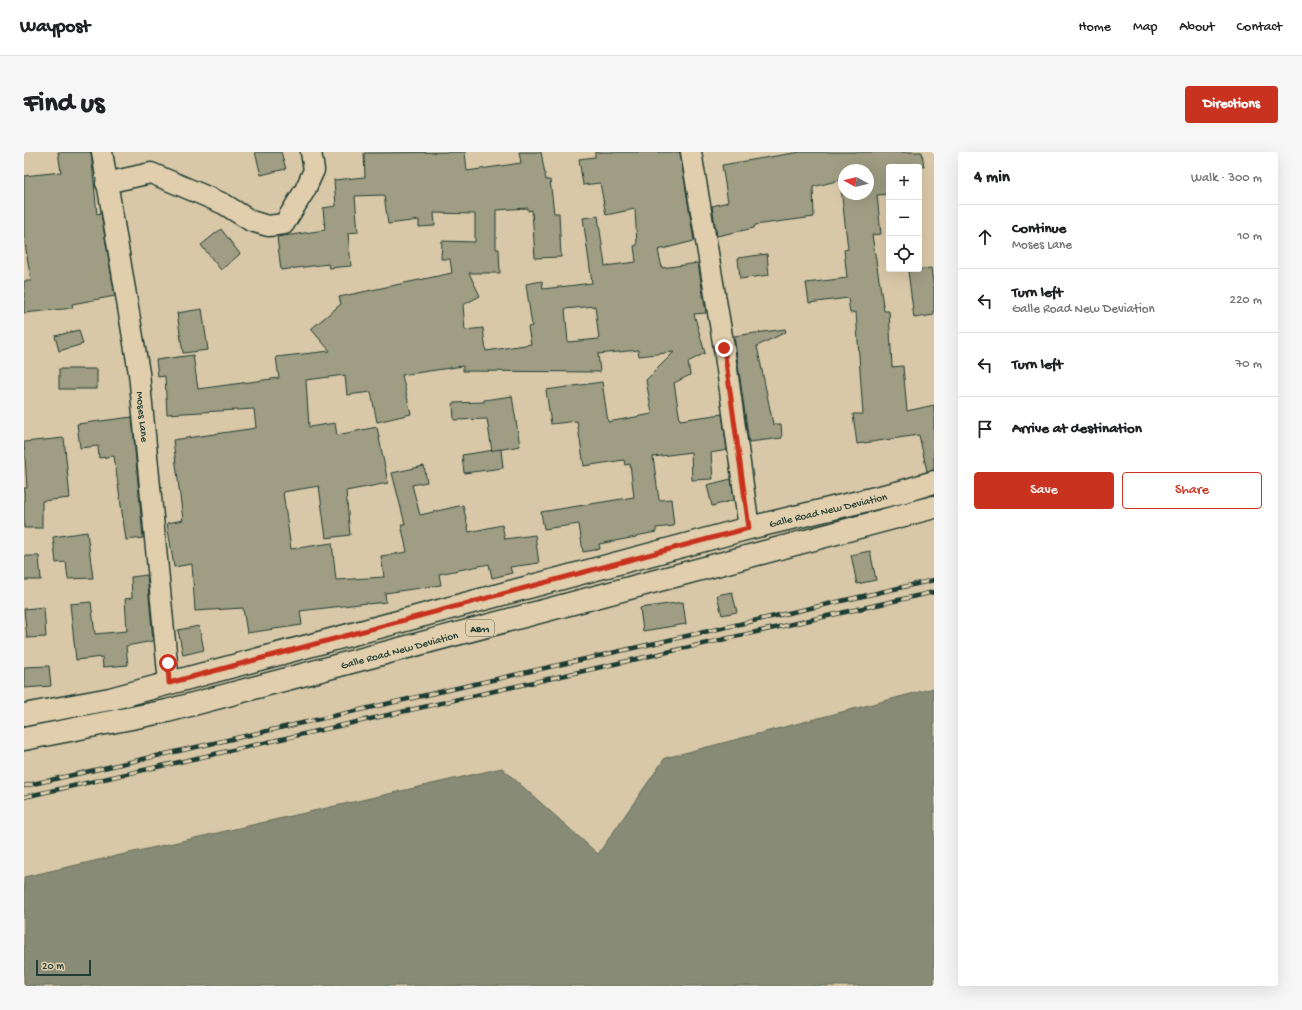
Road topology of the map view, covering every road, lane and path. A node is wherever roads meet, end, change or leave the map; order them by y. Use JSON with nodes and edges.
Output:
{"nodes":[{"id":1,"x":102,"y":152,"type":"edge"},
{"id":2,"x":311,"y":152,"type":"edge"},
{"id":3,"x":696,"y":153,"type":"edge"},
{"id":4,"x":106,"y":183,"type":"junction"},
{"id":5,"x":934,"y":482,"type":"edge"},
{"id":6,"x":934,"y":507,"type":"edge"},
{"id":7,"x":749,"y":528,"type":"junction"},
{"id":8,"x":169,"y":683,"type":"junction"},
{"id":9,"x":24,"y":716,"type":"edge"},
{"id":10,"x":24,"y":738,"type":"edge"}],
"edges":[{"from":1,"to":4,"type":"street","name":"Moses Lane"},
{"from":2,"to":4,"type":"street"},
{"from":3,"to":7,"type":"street"},
{"from":4,"to":8,"type":"street","name":"Moses Lane"},
{"from":5,"to":7,"type":"main road","name":"Galle Road New Deviation","number":"AB11"},
{"from":6,"to":10,"type":"main road","name":"Galle Road New Deviation","number":"AB11"},
{"from":7,"to":8,"type":"main road","name":"Galle Road New Deviation","number":"AB11"},
{"from":8,"to":9,"type":"main road","name":"Galle Road New Deviation","number":"AB11"}]}
